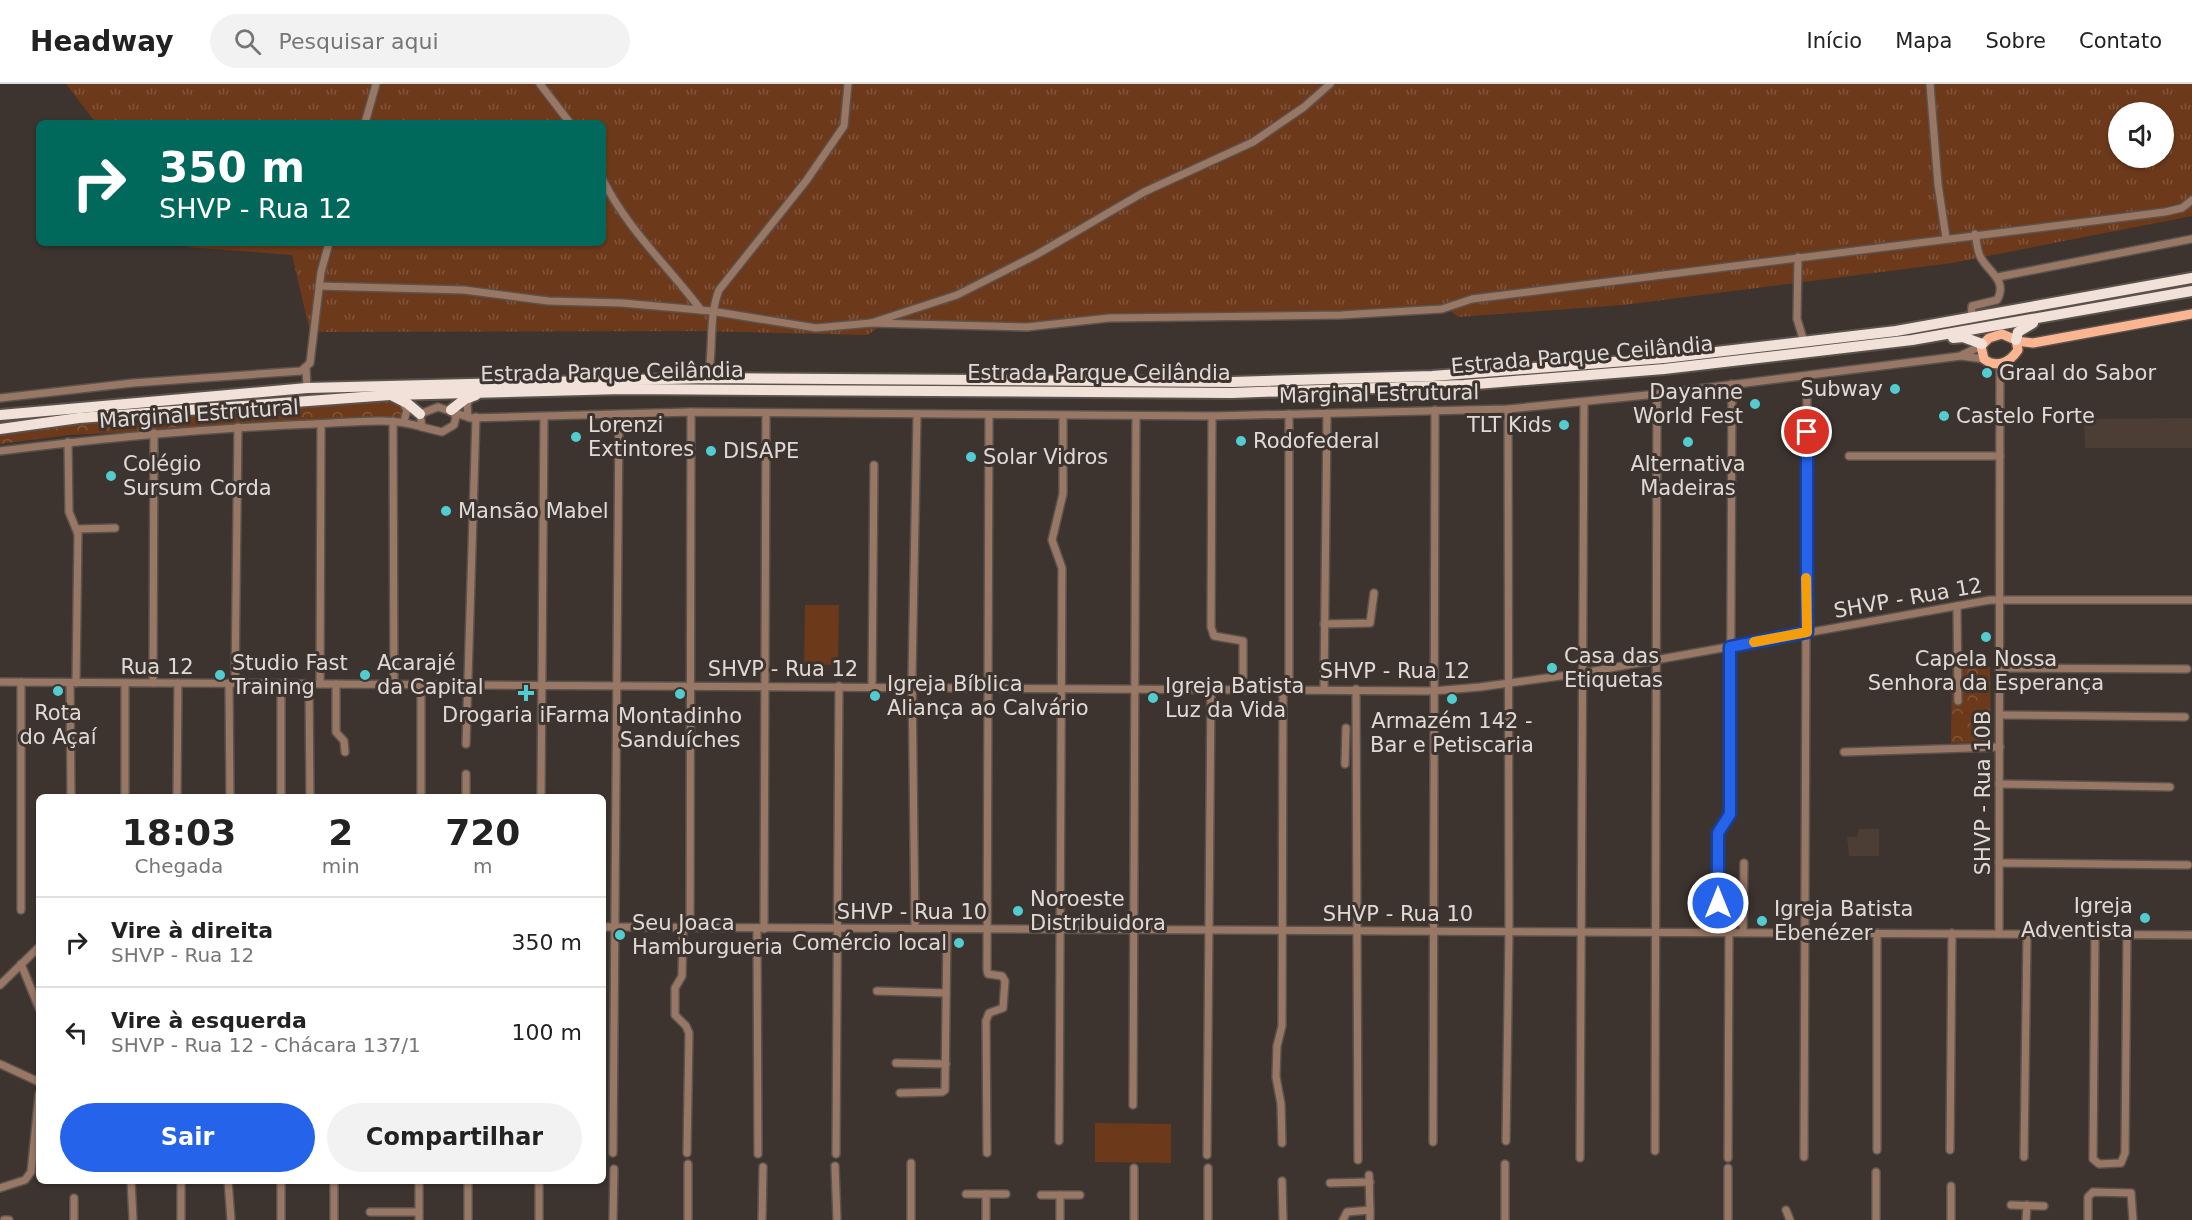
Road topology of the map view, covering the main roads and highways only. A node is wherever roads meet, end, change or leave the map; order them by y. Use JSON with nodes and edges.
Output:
{"nodes":[{"id":1,"x":2192,"y":278,"type":"edge"},
{"id":2,"x":2192,"y":291,"type":"edge"},
{"id":3,"x":2192,"y":314,"type":"edge"},
{"id":4,"x":2059,"y":316,"type":"junction"},
{"id":5,"x":1912,"y":340,"type":"junction"},
{"id":6,"x":2017,"y":344,"type":"junction"},
{"id":7,"x":1982,"y":345,"type":"junction"},
{"id":8,"x":484,"y":393,"type":"junction"},
{"id":9,"x":394,"y":397,"type":"junction"},
{"id":10,"x":452,"y":411,"type":"road end"},
{"id":11,"x":0,"y":415,"type":"edge"},
{"id":12,"x":419,"y":415,"type":"road end"},
{"id":13,"x":0,"y":429,"type":"edge"}],
"edges":[{"from":1,"to":11,"type":"highway","name":"Estrada Parque Ceilândia"},
{"from":2,"to":4,"type":"highway","name":"Estrada Parque Ceilândia"},
{"from":3,"to":6,"type":"main road"},
{"from":4,"to":5,"type":"highway","name":"Estrada Parque Ceilândia"},
{"from":4,"to":6,"type":"highway"},
{"from":5,"to":7,"type":"highway"},
{"from":5,"to":8,"type":"highway","name":"Estrada Parque Ceilândia"},
{"from":6,"to":7,"type":"main road"},
{"from":6,"to":7,"type":"main road"},
{"from":8,"to":9,"type":"highway","name":"Estrada Parque Ceilândia"},
{"from":8,"to":10,"type":"highway"},
{"from":9,"to":12,"type":"highway"},
{"from":9,"to":13,"type":"highway","name":"Estrada Parque Ceilândia"}]}
